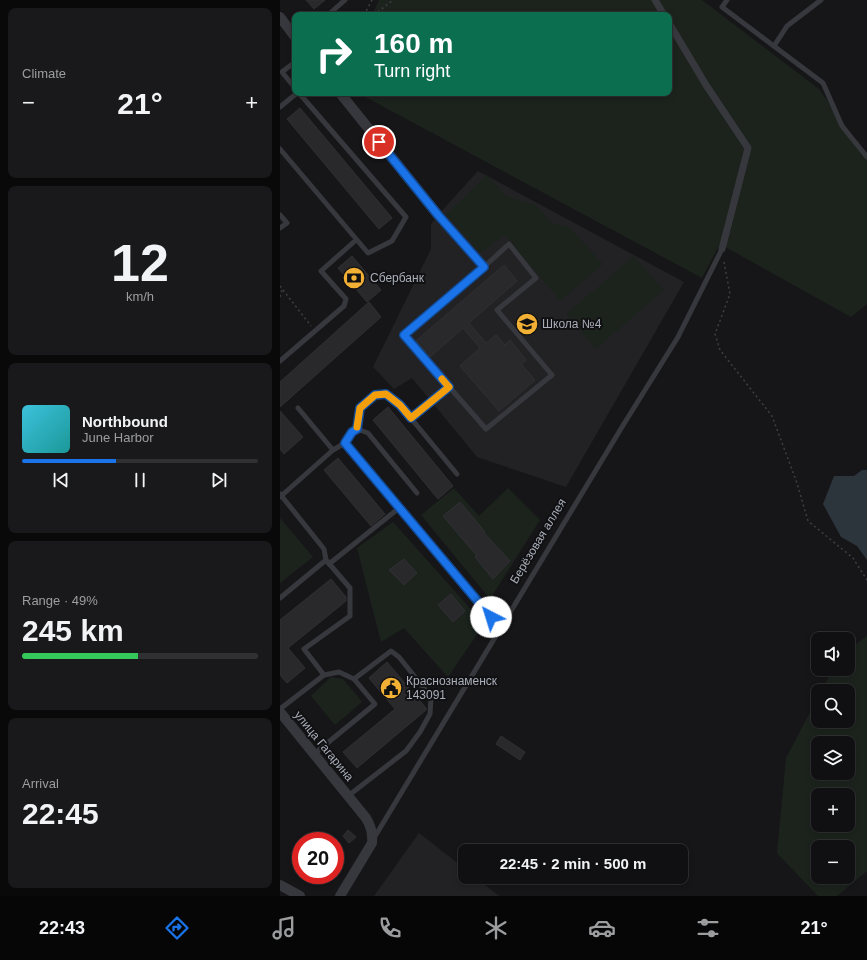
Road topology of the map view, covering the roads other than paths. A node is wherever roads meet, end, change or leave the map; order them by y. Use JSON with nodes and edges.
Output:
{"nodes":[{"id":1,"x":345,"y":0,"type":"edge"},
{"id":2,"x":655,"y":0,"type":"edge"},
{"id":3,"x":727,"y":0,"type":"edge"},
{"id":4,"x":821,"y":0,"type":"edge"},
{"id":5,"x":331,"y":12,"type":"edge"},
{"id":6,"x":662,"y":12,"type":"edge"},
{"id":7,"x":280,"y":17,"type":"edge"},
{"id":8,"x":672,"y":29,"type":"edge"},
{"id":9,"x":292,"y":33,"type":"edge"},
{"id":10,"x":774,"y":46,"type":"junction"},
{"id":11,"x":292,"y":64,"type":"edge"},
{"id":12,"x":281,"y":71,"type":"edge"},
{"id":13,"x":292,"y":84,"type":"edge"},
{"id":14,"x":294,"y":96,"type":"edge"},
{"id":15,"x":301,"y":96,"type":"edge"},
{"id":16,"x":342,"y":96,"type":"edge"},
{"id":17,"x":280,"y":107,"type":"edge"},
{"id":18,"x":280,"y":149,"type":"edge"},
{"id":19,"x":867,"y":157,"type":"edge"},
{"id":20,"x":280,"y":215,"type":"edge"},
{"id":21,"x":438,"y":215,"type":"joint"},
{"id":22,"x":280,"y":228,"type":"edge"},
{"id":23,"x":356,"y":240,"type":"junction"},
{"id":24,"x":722,"y":249,"type":"joint"},
{"id":25,"x":484,"y":267,"type":"junction"},
{"id":26,"x":280,"y":361,"type":"edge"},
{"id":27,"x":449,"y":387,"type":"junction"},
{"id":28,"x":298,"y":408,"type":"dead end"},
{"id":29,"x":411,"y":418,"type":"junction"},
{"id":30,"x":357,"y":429,"type":"junction"},
{"id":31,"x":345,"y":443,"type":"junction"},
{"id":32,"x":333,"y":450,"type":"junction"},
{"id":33,"x":457,"y":474,"type":"dead end"},
{"id":34,"x":417,"y":493,"type":"dead end"},
{"id":35,"x":280,"y":495,"type":"edge"},
{"id":36,"x":399,"y":508,"type":"junction"},
{"id":37,"x":328,"y":562,"type":"junction"},
{"id":38,"x":280,"y":598,"type":"edge"},
{"id":39,"x":491,"y":617,"type":"dead end"},
{"id":40,"x":324,"y":675,"type":"junction"},
{"id":41,"x":354,"y":680,"type":"junction"},
{"id":42,"x":280,"y":709,"type":"edge"},
{"id":43,"x":280,"y":712,"type":"edge"},
{"id":44,"x":314,"y":754,"type":"junction"},
{"id":45,"x":348,"y":796,"type":"junction"},
{"id":46,"x":372,"y":843,"type":"junction"},
{"id":47,"x":280,"y":885,"type":"edge"},
{"id":48,"x":300,"y":896,"type":"edge"},
{"id":49,"x":340,"y":896,"type":"edge"}],
"edges":[{"from":1,"to":5,"type":"lane"},
{"from":2,"to":6,"type":"street"},
{"from":3,"to":10,"type":"lane"},
{"from":4,"to":10,"type":"lane"},
{"from":7,"to":9,"type":"street"},
{"from":8,"to":24,"type":"street"},
{"from":10,"to":19,"type":"lane"},
{"from":11,"to":12,"type":"lane"},
{"from":12,"to":13,"type":"lane"},
{"from":14,"to":17,"type":"lane"},
{"from":15,"to":23,"type":"lane"},
{"from":16,"to":21,"type":"street"},
{"from":18,"to":23,"type":"lane"},
{"from":20,"to":22,"type":"lane"},
{"from":21,"to":25,"type":"lane"},
{"from":23,"to":26,"type":"lane"},
{"from":24,"to":46,"type":"lane","name":"Берёзовая аллея"},
{"from":25,"to":27,"type":"lane"},
{"from":25,"to":27,"type":"lane"},
{"from":27,"to":29,"type":"lane"},
{"from":28,"to":32,"type":"lane"},
{"from":29,"to":30,"type":"lane"},
{"from":29,"to":33,"type":"lane"},
{"from":30,"to":31,"type":"lane"},
{"from":30,"to":34,"type":"lane"},
{"from":31,"to":32,"type":"lane"},
{"from":31,"to":36,"type":"lane"},
{"from":32,"to":35,"type":"lane"},
{"from":35,"to":37,"type":"lane"},
{"from":36,"to":37,"type":"lane"},
{"from":36,"to":39,"type":"lane"},
{"from":37,"to":38,"type":"lane"},
{"from":37,"to":40,"type":"lane"},
{"from":40,"to":41,"type":"lane"},
{"from":40,"to":42,"type":"lane"},
{"from":41,"to":44,"type":"lane"},
{"from":41,"to":45,"type":"lane"},
{"from":43,"to":44,"type":"street","name":"улица Гагарина"},
{"from":44,"to":45,"type":"street","name":"улица Гагарина"},
{"from":45,"to":46,"type":"street","name":"улица Гагарина"},
{"from":46,"to":49,"type":"street"},
{"from":47,"to":48,"type":"street"}]}
